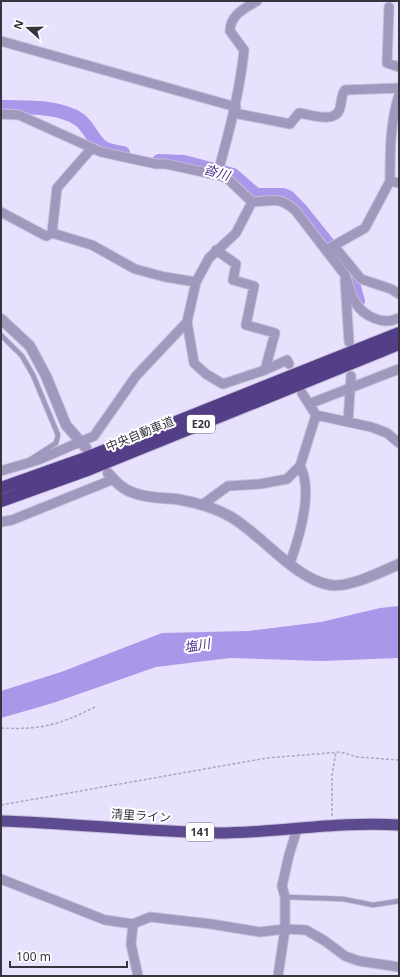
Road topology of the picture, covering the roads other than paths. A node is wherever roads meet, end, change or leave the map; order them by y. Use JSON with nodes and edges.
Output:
{"nodes":[{"id":1,"x":257,"y":1,"type":"edge"},
{"id":2,"x":389,"y":7,"type":"dead end"},
{"id":3,"x":1,"y":41,"type":"edge"},
{"id":4,"x":399,"y":67,"type":"edge"},
{"id":5,"x":399,"y":88,"type":"edge"},
{"id":6,"x":399,"y":95,"type":"edge"},
{"id":7,"x":235,"y":110,"type":"junction"},
{"id":8,"x":1,"y":114,"type":"edge"},
{"id":9,"x":91,"y":149,"type":"junction"},
{"id":10,"x":217,"y":175,"type":"junction"},
{"id":11,"x":394,"y":182,"type":"edge"},
{"id":12,"x":252,"y":202,"type":"junction"},
{"id":13,"x":1,"y":212,"type":"edge"},
{"id":14,"x":52,"y":233,"type":"junction"},
{"id":15,"x":330,"y":248,"type":"junction"},
{"id":16,"x":216,"y":250,"type":"junction"},
{"id":17,"x":345,"y":260,"type":"junction"},
{"id":18,"x":343,"y":272,"type":"junction"},
{"id":19,"x":196,"y":282,"type":"junction"},
{"id":20,"x":399,"y":294,"type":"edge"},
{"id":21,"x":399,"y":318,"type":"edge"},
{"id":22,"x":1,"y":319,"type":"edge"},
{"id":23,"x":187,"y":322,"type":"junction"},
{"id":24,"x":399,"y":333,"type":"edge"},
{"id":25,"x":1,"y":335,"type":"edge"},
{"id":26,"x":349,"y":342,"type":"dead end"},
{"id":27,"x":399,"y":344,"type":"edge"},
{"id":28,"x":289,"y":364,"type":"dead end"},
{"id":29,"x":399,"y":369,"type":"edge"},
{"id":30,"x":265,"y":370,"type":"junction"},
{"id":31,"x":351,"y":376,"type":"dead end"},
{"id":32,"x":350,"y":388,"type":"junction"},
{"id":33,"x":302,"y":393,"type":"dead end"},
{"id":34,"x":309,"y":404,"type":"junction"},
{"id":35,"x":316,"y":416,"type":"junction"},
{"id":36,"x":348,"y":422,"type":"junction"},
{"id":37,"x":399,"y":444,"type":"edge"},
{"id":38,"x":82,"y":445,"type":"junction"},
{"id":39,"x":24,"y":464,"type":"junction"},
{"id":40,"x":300,"y":466,"type":"junction"},
{"id":41,"x":1,"y":471,"type":"edge"},
{"id":42,"x":111,"y":476,"type":"joint"},
{"id":43,"x":1,"y":488,"type":"edge"},
{"id":44,"x":1,"y":501,"type":"edge"},
{"id":45,"x":202,"y":505,"type":"junction"},
{"id":46,"x":1,"y":522,"type":"edge"},
{"id":47,"x":290,"y":563,"type":"junction"},
{"id":48,"x":399,"y":564,"type":"edge"},
{"id":49,"x":1,"y":821,"type":"edge"},
{"id":50,"x":399,"y":825,"type":"edge"},
{"id":51,"x":297,"y":828,"type":"junction"},
{"id":52,"x":1,"y":879,"type":"edge"},
{"id":53,"x":285,"y":897,"type":"junction"},
{"id":54,"x":399,"y":901,"type":"edge"},
{"id":55,"x":134,"y":924,"type":"junction"},
{"id":56,"x":285,"y":929,"type":"junction"},
{"id":57,"x":399,"y":967,"type":"edge"},
{"id":58,"x":138,"y":976,"type":"edge"},
{"id":59,"x":278,"y":976,"type":"edge"}],
"edges":[{"from":1,"to":7,"type":"street"},
{"from":2,"to":4,"type":"street"},
{"from":3,"to":7,"type":"street"},
{"from":5,"to":7,"type":"street"},
{"from":6,"to":11,"type":"street"},
{"from":7,"to":10,"type":"street"},
{"from":8,"to":9,"type":"street"},
{"from":9,"to":10,"type":"street"},
{"from":9,"to":14,"type":"street"},
{"from":10,"to":12,"type":"street"},
{"from":11,"to":15,"type":"street"},
{"from":12,"to":15,"type":"street"},
{"from":12,"to":16,"type":"street"},
{"from":13,"to":14,"type":"street"},
{"from":14,"to":19,"type":"street"},
{"from":15,"to":17,"type":"street"},
{"from":15,"to":18,"type":"street"},
{"from":16,"to":19,"type":"street"},
{"from":16,"to":30,"type":"street"},
{"from":17,"to":18,"type":"street"},
{"from":17,"to":20,"type":"street"},
{"from":18,"to":21,"type":"street"},
{"from":18,"to":26,"type":"street"},
{"from":19,"to":23,"type":"street"},
{"from":22,"to":38,"type":"street"},
{"from":23,"to":30,"type":"street"},
{"from":23,"to":38,"type":"street"},
{"from":24,"to":43,"type":"highway","name":"中央自動車道","number":"E20"},
{"from":25,"to":39,"type":"lane"},
{"from":27,"to":44,"type":"highway","name":"中央自動車道","number":"E20"},
{"from":28,"to":30,"type":"street"},
{"from":29,"to":32,"type":"street"},
{"from":31,"to":32,"type":"street"},
{"from":32,"to":34,"type":"street"},
{"from":32,"to":36,"type":"street"},
{"from":33,"to":34,"type":"street"},
{"from":34,"to":35,"type":"street"},
{"from":35,"to":36,"type":"street"},
{"from":35,"to":40,"type":"street"},
{"from":36,"to":37,"type":"street"},
{"from":38,"to":39,"type":"street"},
{"from":39,"to":41,"type":"street"},
{"from":40,"to":45,"type":"street"},
{"from":40,"to":47,"type":"street"},
{"from":42,"to":45,"type":"street"},
{"from":42,"to":46,"type":"street"},
{"from":45,"to":47,"type":"street"},
{"from":47,"to":48,"type":"street"},
{"from":49,"to":51,"type":"highway","name":"清里ライン","number":"141"},
{"from":50,"to":51,"type":"highway","name":"清里ライン","number":"141"},
{"from":51,"to":53,"type":"street"},
{"from":52,"to":55,"type":"street"},
{"from":53,"to":54,"type":"lane"},
{"from":53,"to":56,"type":"street"},
{"from":55,"to":56,"type":"street"},
{"from":55,"to":58,"type":"street"},
{"from":56,"to":57,"type":"street"},
{"from":56,"to":59,"type":"street"}]}
